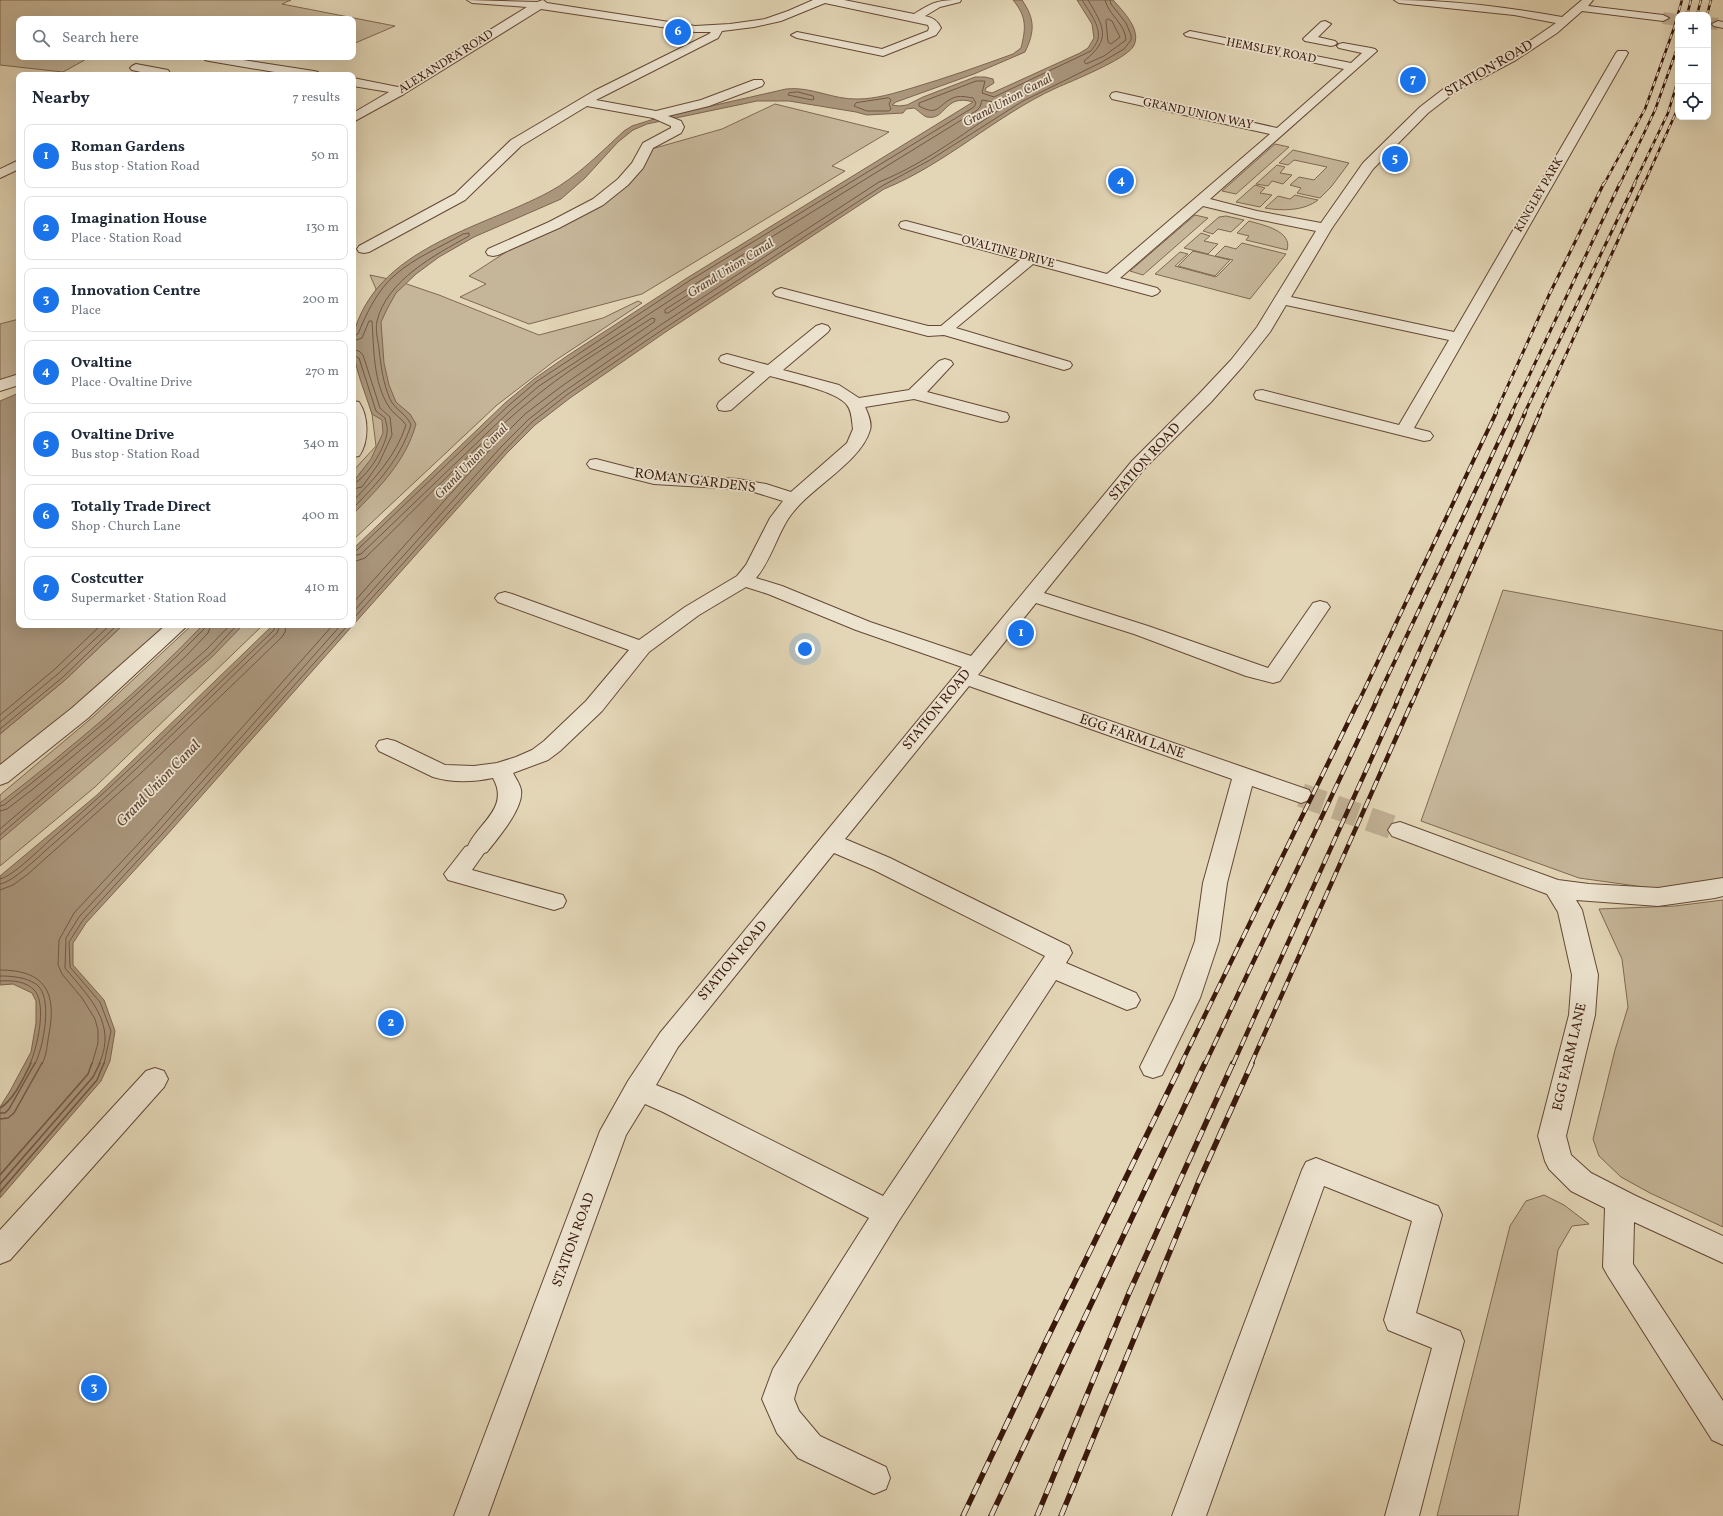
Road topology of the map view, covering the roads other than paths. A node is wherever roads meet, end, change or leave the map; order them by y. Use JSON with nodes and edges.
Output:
{"nodes":[{"id":1,"x":472,"y":0,"type":"edge"},
{"id":2,"x":822,"y":0,"type":"edge"},
{"id":3,"x":828,"y":0,"type":"edge"},
{"id":4,"x":956,"y":0,"type":"edge"},
{"id":5,"x":1399,"y":0,"type":"edge"},
{"id":6,"x":542,"y":2,"type":"edge"},
{"id":7,"x":1584,"y":4,"type":"edge"},
{"id":8,"x":915,"y":18,"type":"junction"},
{"id":9,"x":1663,"y":18,"type":"tunnel mouth"},
{"id":10,"x":1565,"y":21,"type":"junction"},
{"id":11,"x":1325,"y":24,"type":"dead end"},
{"id":12,"x":718,"y":28,"type":"junction"},
{"id":13,"x":1190,"y":34,"type":"dead end"},
{"id":14,"x":797,"y":35,"type":"dead end"},
{"id":15,"x":1331,"y":43,"type":"dead end"},
{"id":16,"x":1343,"y":46,"type":"dead end"},
{"id":17,"x":883,"y":53,"type":"junction"},
{"id":18,"x":1622,"y":53,"type":"dead end"},
{"id":19,"x":220,"y":60,"type":"edge"},
{"id":20,"x":872,"y":60,"type":"dead end"},
{"id":21,"x":1353,"y":67,"type":"junction"},
{"id":22,"x":136,"y":68,"type":"dead end"},
{"id":23,"x":158,"y":72,"type":"edge"},
{"id":24,"x":286,"y":72,"type":"edge"},
{"id":25,"x":356,"y":83,"type":"edge"},
{"id":26,"x":758,"y":83,"type":"dead end"},
{"id":27,"x":400,"y":91,"type":"junction"},
{"id":28,"x":1116,"y":96,"type":"dead end"},
{"id":29,"x":586,"y":102,"type":"junction"},
{"id":30,"x":356,"y":116,"type":"edge"},
{"id":31,"x":661,"y":117,"type":"junction"},
{"id":32,"x":1280,"y":132,"type":"junction"},
{"id":33,"x":16,"y":166,"type":"edge"},
{"id":34,"x":0,"y":174,"type":"edge"},
{"id":35,"x":1201,"y":201,"type":"junction"},
{"id":36,"x":906,"y":225,"type":"dead end"},
{"id":37,"x":1326,"y":228,"type":"junction"},
{"id":38,"x":364,"y":249,"type":"dead end"},
{"id":39,"x":493,"y":252,"type":"dead end"},
{"id":40,"x":1030,"y":258,"type":"junction"},
{"id":41,"x":1109,"y":280,"type":"junction"},
{"id":42,"x":1152,"y":291,"type":"dead end"},
{"id":43,"x":781,"y":293,"type":"dead end"},
{"id":44,"x":1282,"y":300,"type":"junction"},
{"id":45,"x":822,"y":329,"type":"dead end"},
{"id":46,"x":945,"y":330,"type":"junction"},
{"id":47,"x":1457,"y":337,"type":"junction"},
{"id":48,"x":727,"y":359,"type":"dead end"},
{"id":49,"x":945,"y":364,"type":"dead end"},
{"id":50,"x":1064,"y":365,"type":"dead end"},
{"id":51,"x":769,"y":371,"type":"junction"},
{"id":52,"x":16,"y":380,"type":"edge"},
{"id":53,"x":0,"y":386,"type":"edge"},
{"id":54,"x":914,"y":394,"type":"junction"},
{"id":55,"x":1262,"y":395,"type":"dead end"},
{"id":56,"x":856,"y":403,"type":"junction"},
{"id":57,"x":725,"y":406,"type":"dead end"},
{"id":58,"x":356,"y":416,"type":"edge"},
{"id":59,"x":1001,"y":417,"type":"dead end"},
{"id":60,"x":1404,"y":431,"type":"junction"},
{"id":61,"x":1424,"y":436,"type":"dead end"},
{"id":62,"x":356,"y":444,"type":"edge"},
{"id":63,"x":596,"y":464,"type":"dead end"},
{"id":64,"x":794,"y":499,"type":"junction"},
{"id":65,"x":744,"y":580,"type":"junction"},
{"id":66,"x":1032,"y":595,"type":"junction"},
{"id":67,"x":505,"y":598,"type":"dead end"},
{"id":68,"x":1320,"y":608,"type":"dead end"},
{"id":69,"x":175,"y":628,"type":"edge"},
{"id":70,"x":642,"y":648,"type":"junction"},
{"id":71,"x":968,"y":671,"type":"junction"},
{"id":72,"x":387,"y":746,"type":"dead end"},
{"id":73,"x":499,"y":770,"type":"junction"},
{"id":74,"x":1244,"y":776,"type":"junction"},
{"id":75,"x":0,"y":777,"type":"edge"},
{"id":76,"x":1301,"y":794,"type":"tunnel mouth"},
{"id":77,"x":1400,"y":830,"type":"tunnel mouth"},
{"id":78,"x":830,"y":842,"type":"junction"},
{"id":79,"x":1723,"y":887,"type":"edge"},
{"id":80,"x":1555,"y":888,"type":"junction"},
{"id":81,"x":554,"y":901,"type":"dead end"},
{"id":82,"x":1050,"y":967,"type":"junction"},
{"id":83,"x":1127,"y":1000,"type":"dead end"},
{"id":84,"x":1153,"y":1067,"type":"dead end"},
{"id":85,"x":155,"y":1080,"type":"dead end"},
{"id":86,"x":638,"y":1089,"type":"junction"},
{"id":87,"x":1620,"y":1202,"type":"junction"},
{"id":88,"x":888,"y":1213,"type":"junction"},
{"id":89,"x":1723,"y":1250,"type":"edge"},
{"id":90,"x":0,"y":1251,"type":"edge"},
{"id":91,"x":1723,"y":1429,"type":"edge"},
{"id":92,"x":874,"y":1478,"type":"dead end"},
{"id":93,"x":472,"y":1516,"type":"edge"},
{"id":94,"x":1189,"y":1516,"type":"edge"},
{"id":95,"x":1402,"y":1516,"type":"edge"}],
"edges":[{"from":1,"to":6,"type":"street"},
{"from":2,"to":12,"type":"street"},
{"from":3,"to":8,"type":"street"},
{"from":4,"to":8,"type":"street"},
{"from":5,"to":10,"type":"street"},
{"from":6,"to":12,"type":"street"},
{"from":6,"to":27,"type":"street","name":"ALEXANDRA ROAD"},
{"from":7,"to":9,"type":"street"},
{"from":7,"to":10,"type":"street","name":"STATION ROAD"},
{"from":8,"to":17,"type":"street"},
{"from":10,"to":37,"type":"street","name":"STATION ROAD"},
{"from":11,"to":15,"type":"street"},
{"from":12,"to":29,"type":"street"},
{"from":13,"to":21,"type":"street","name":"HEMSLEY ROAD"},
{"from":14,"to":17,"type":"street"},
{"from":16,"to":21,"type":"street"},
{"from":17,"to":20,"type":"street"},
{"from":18,"to":47,"type":"street","name":"KINGLEY PARK"},
{"from":19,"to":24,"type":"street"},
{"from":21,"to":32,"type":"street"},
{"from":22,"to":23,"type":"street"},
{"from":25,"to":27,"type":"street"},
{"from":26,"to":31,"type":"street"},
{"from":27,"to":30,"type":"street","name":"ALEXANDRA ROAD"},
{"from":28,"to":32,"type":"street","name":"GRAND UNION WAY"},
{"from":29,"to":31,"type":"street"},
{"from":29,"to":38,"type":"street"},
{"from":31,"to":39,"type":"street"},
{"from":32,"to":35,"type":"street"},
{"from":33,"to":34,"type":"street"},
{"from":35,"to":37,"type":"street"},
{"from":35,"to":41,"type":"street"},
{"from":36,"to":40,"type":"street","name":"OVALTINE DRIVE"},
{"from":37,"to":44,"type":"street","name":"STATION ROAD"},
{"from":40,"to":41,"type":"street","name":"OVALTINE DRIVE"},
{"from":40,"to":46,"type":"street"},
{"from":41,"to":42,"type":"street","name":"OVALTINE DRIVE"},
{"from":43,"to":46,"type":"street"},
{"from":44,"to":47,"type":"street"},
{"from":44,"to":66,"type":"street","name":"STATION ROAD"},
{"from":45,"to":51,"type":"street"},
{"from":46,"to":50,"type":"street"},
{"from":47,"to":60,"type":"street","name":"KINGLEY PARK"},
{"from":48,"to":51,"type":"street"},
{"from":49,"to":54,"type":"street"},
{"from":51,"to":56,"type":"street"},
{"from":51,"to":57,"type":"street"},
{"from":52,"to":53,"type":"street"},
{"from":54,"to":56,"type":"street"},
{"from":54,"to":59,"type":"street"},
{"from":55,"to":60,"type":"street"},
{"from":56,"to":64,"type":"street"},
{"from":58,"to":62,"type":"street"},
{"from":60,"to":61,"type":"street"},
{"from":63,"to":64,"type":"street","name":"ROMAN GARDENS"},
{"from":64,"to":65,"type":"street"},
{"from":65,"to":70,"type":"street"},
{"from":65,"to":71,"type":"street"},
{"from":66,"to":68,"type":"street"},
{"from":66,"to":71,"type":"street","name":"STATION ROAD"},
{"from":67,"to":70,"type":"street"},
{"from":69,"to":75,"type":"street"},
{"from":70,"to":73,"type":"street"},
{"from":71,"to":74,"type":"street","name":"EGG FARM LANE"},
{"from":71,"to":78,"type":"street","name":"STATION ROAD"},
{"from":72,"to":73,"type":"street"},
{"from":73,"to":81,"type":"street"},
{"from":74,"to":76,"type":"street","name":"EGG FARM LANE"},
{"from":74,"to":84,"type":"street"},
{"from":77,"to":80,"type":"street"},
{"from":78,"to":82,"type":"street"},
{"from":78,"to":86,"type":"street","name":"STATION ROAD"},
{"from":79,"to":80,"type":"street"},
{"from":80,"to":87,"type":"street","name":"EGG FARM LANE"},
{"from":82,"to":83,"type":"street"},
{"from":82,"to":88,"type":"street"},
{"from":85,"to":90,"type":"street"},
{"from":86,"to":88,"type":"street"},
{"from":86,"to":93,"type":"street","name":"STATION ROAD"},
{"from":87,"to":89,"type":"street","name":"EGG FARM LANE"},
{"from":87,"to":91,"type":"street"},
{"from":88,"to":92,"type":"street"},
{"from":94,"to":95,"type":"street"}]}
